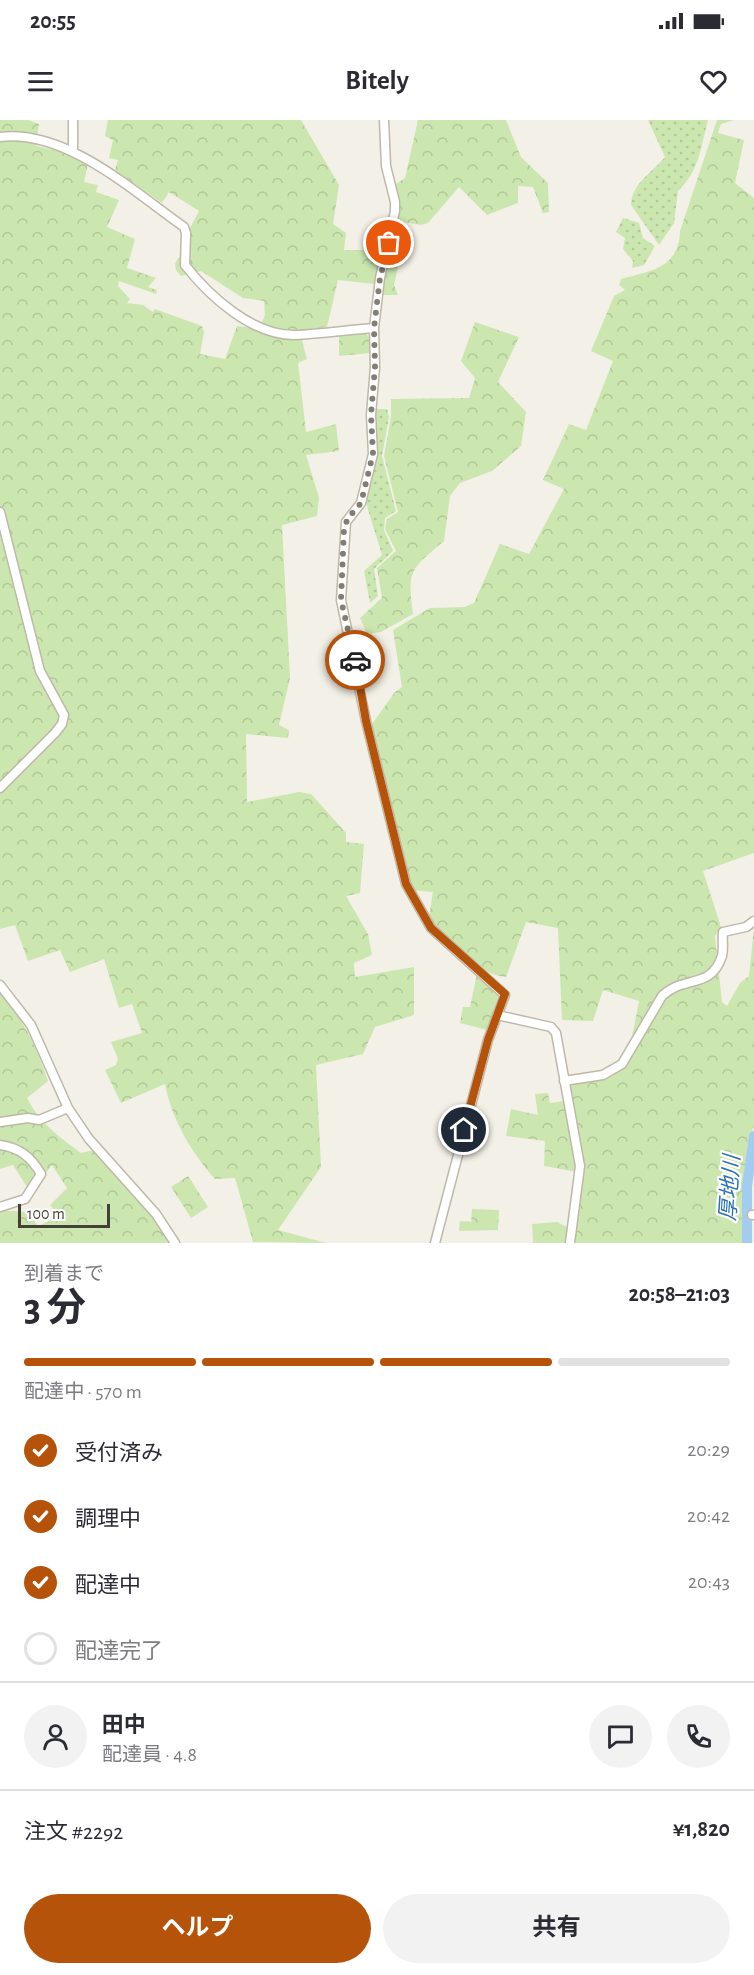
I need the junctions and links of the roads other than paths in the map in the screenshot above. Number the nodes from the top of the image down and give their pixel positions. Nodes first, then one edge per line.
1 (73, 120) edge
2 (384, 120) edge
3 (0, 137) edge
4 (72, 150) junction
5 (374, 328) junction
6 (0, 512) edge
7 (0, 788) edge
8 (754, 921) edge
9 (0, 985) edge
10 (497, 1015) junction
11 (564, 1081) junction
12 (68, 1108) junction
13 (0, 1122) edge
14 (0, 1145) edge
15 (0, 1207) edge
16 (175, 1243) edge
17 (435, 1243) edge
18 (570, 1243) edge

1 - 4 street
2 - 5 street
3 - 4 street
4 - 5 street
5 - 10 street
6 - 7 street
8 - 11 street
9 - 12 street
10 - 11 street
10 - 17 street
11 - 18 street
12 - 13 street
12 - 16 street
14 - 15 street

